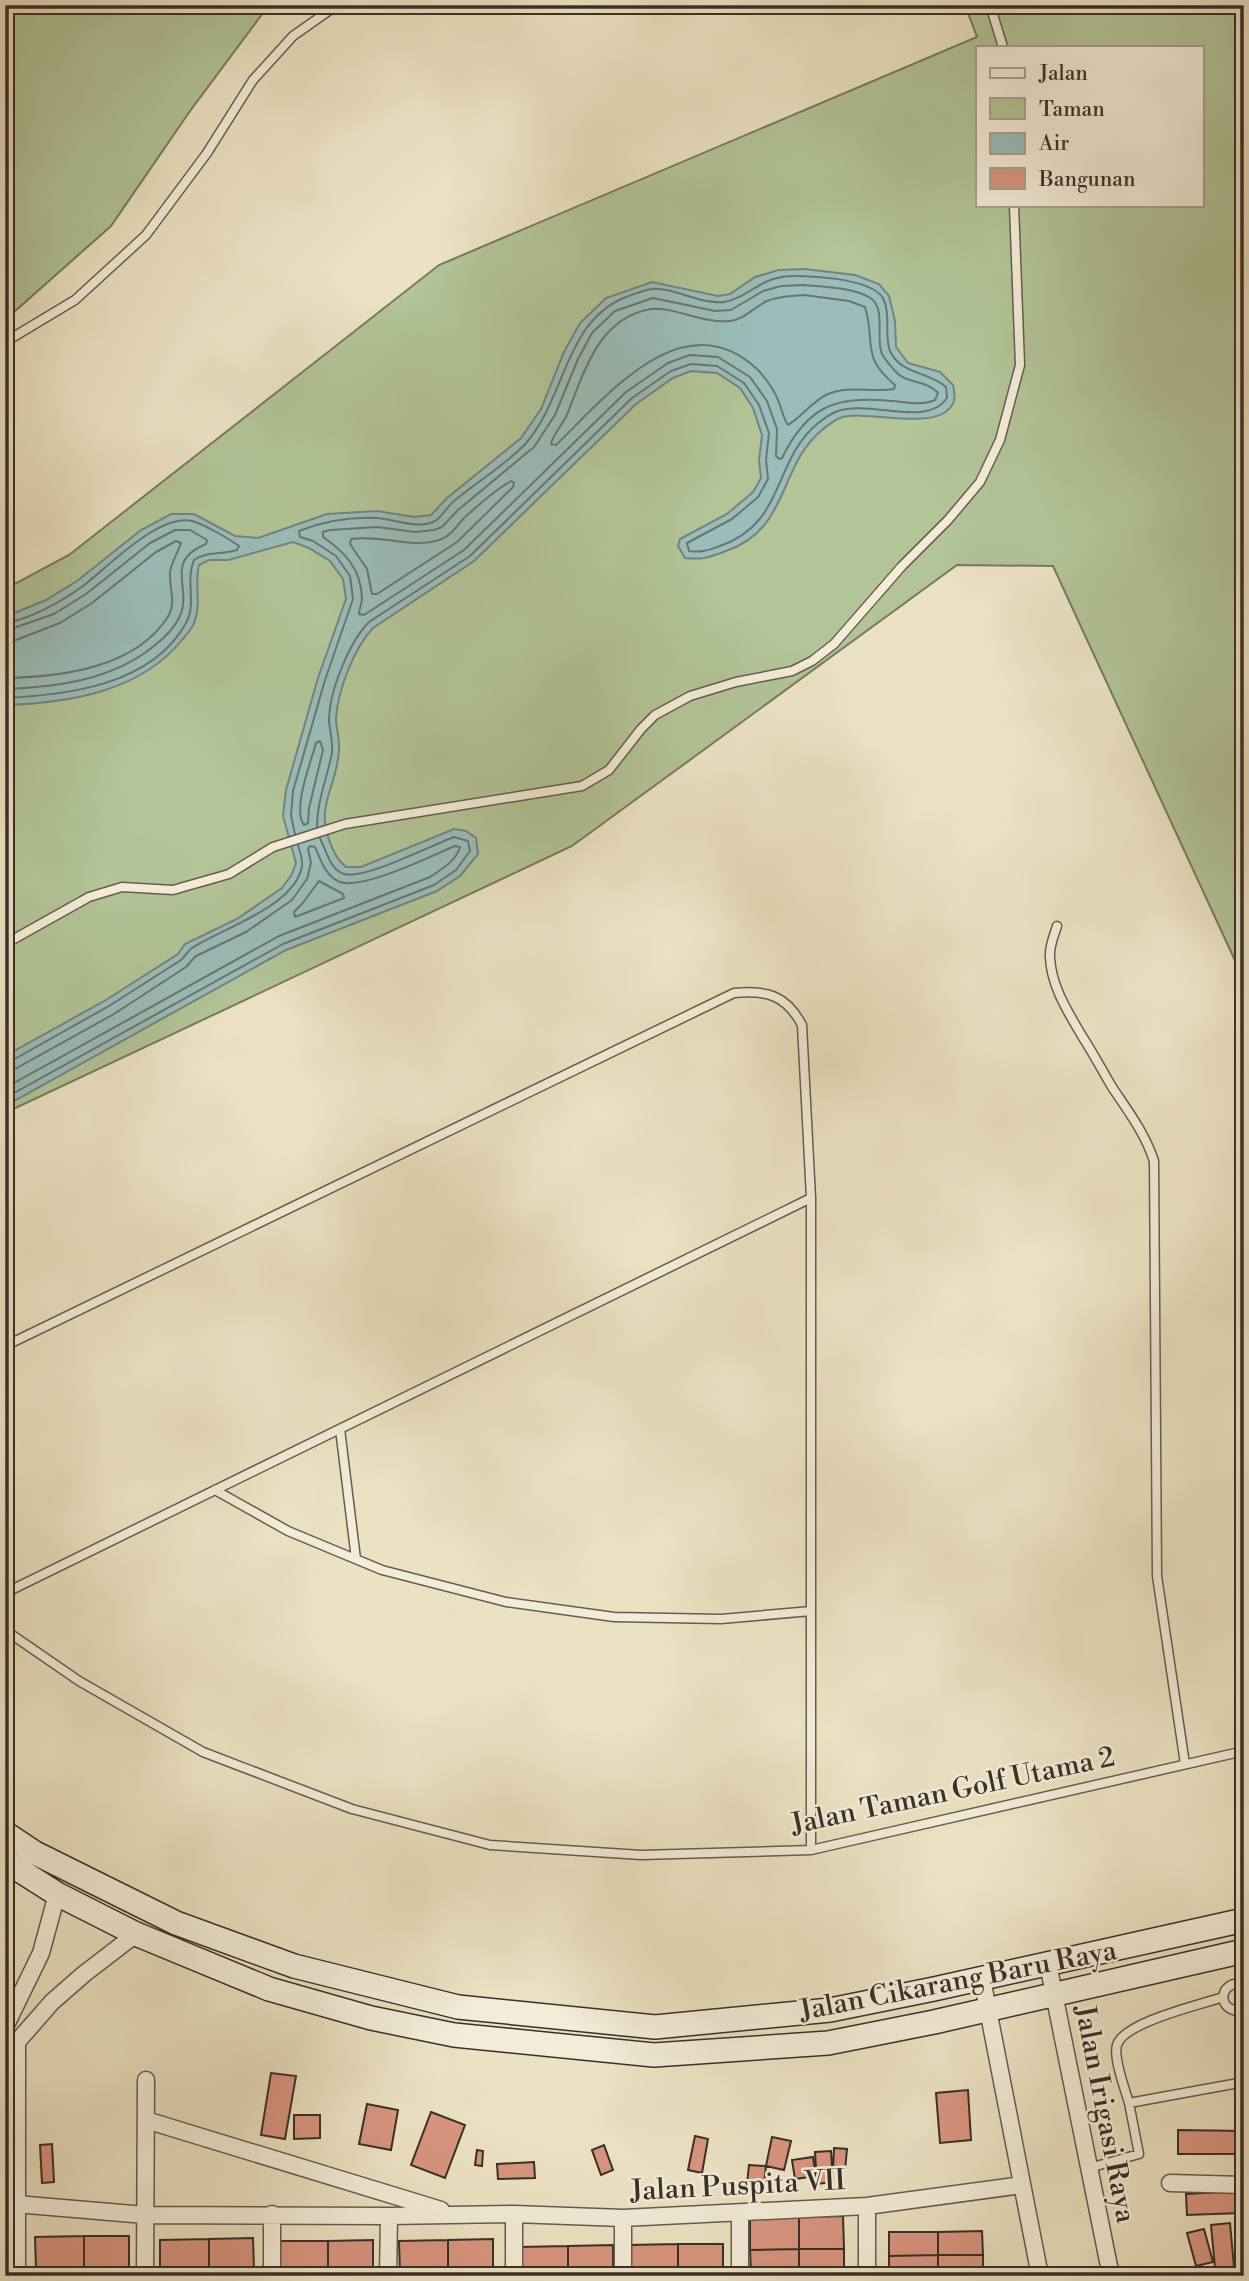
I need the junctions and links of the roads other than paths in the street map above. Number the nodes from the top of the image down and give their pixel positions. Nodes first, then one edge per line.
1 (337, 5) edge
2 (990, 5) edge
3 (1003, 46) edge
4 (1014, 206) edge
5 (5, 342) edge
6 (1057, 926) dead end
7 (5, 944) edge
8 (811, 1198) junction
9 (5, 1346) edge
10 (340, 1429) junction
11 (215, 1490) junction
12 (356, 1559) junction
13 (5, 1593) edge
14 (811, 1611) junction
15 (5, 1630) edge
16 (1244, 1751) edge
17 (1185, 1764) junction
18 (5, 1833) edge
19 (811, 1850) junction
20 (5, 1861) edge
21 (57, 1894) junction
22 (1244, 1920) edge
23 (136, 1934) junction
24 (1244, 1951) edge
25 (1048, 1964) junction
26 (982, 1979) junction
27 (1244, 1984) edge
28 (934, 1989) junction
29 (1054, 1994) junction
30 (1223, 1997) junction
31 (988, 2009) junction
32 (1244, 2010) edge
33 (934, 2022) junction
34 (5, 2026) edge
35 (11, 2039) edge
36 (146, 2080) dead end
37 (1244, 2082) edge
38 (1129, 2103) junction
39 (146, 2120) junction
40 (1089, 2168) junction
41 (1170, 2183) dead end
42 (1023, 2185) junction
43 (1244, 2185) edge
44 (16, 2204) junction
45 (867, 2206) junction
46 (740, 2213) junction
47 (272, 2214) junction
48 (455, 2214) junction
49 (514, 2214) junction
50 (145, 2215) junction
51 (389, 2216) junction
52 (623, 2218) junction
53 (17, 2276) edge
54 (145, 2276) edge
55 (272, 2276) edge
56 (388, 2276) edge
57 (514, 2276) edge
58 (623, 2276) edge
59 (740, 2276) edge
60 (867, 2276) edge
61 (1040, 2276) edge
62 (1111, 2276) edge

1 - 5 lane
2 - 3 lane
4 - 7 lane
6 - 17 lane
8 - 9 lane
8 - 10 lane
8 - 14 lane
10 - 11 lane
10 - 12 lane
11 - 12 lane
11 - 13 lane
12 - 14 lane
14 - 19 lane
15 - 19 lane, Jalan Taman Golf Utama 2
16 - 17 lane, Jalan Taman Golf Utama 2
17 - 19 lane, Jalan Taman Golf Utama 2
18 - 28 main road, Jalan Cikarang Baru Raya
20 - 21 main road, Jalan Cikarang Baru Raya
21 - 23 main road, Jalan Cikarang Baru Raya
21 - 34 street
22 - 25 main road, Jalan Cikarang Baru Raya
23 - 33 main road, Jalan Cikarang Baru Raya
23 - 35 street
24 - 29 main road, Jalan Cikarang Baru Raya
25 - 26 main road, Jalan Cikarang Baru Raya
25 - 29 street, Jalan Irigasi Raya
26 - 28 main road, Jalan Cikarang Baru Raya
26 - 31 street
27 - 30 lane
28 - 33 main road
29 - 31 main road, Jalan Cikarang Baru Raya
29 - 40 street, Jalan Irigasi Raya
30 - 32 lane
30 - 38 lane
31 - 33 main road, Jalan Cikarang Baru Raya
31 - 42 street
35 - 44 street
36 - 39 street
37 - 38 lane
38 - 40 lane
39 - 48 street, Jalan Puspita VII
39 - 50 street
40 - 62 street, Jalan Irigasi Raya
41 - 43 street
42 - 45 street, Jalan Puspita VII
42 - 61 street
44 - 50 street, Jalan Puspita VII
44 - 53 street
45 - 46 street, Jalan Puspita VII
45 - 60 street
46 - 52 street, Jalan Puspita VII
46 - 59 street
47 - 50 street, Jalan Puspita VII
47 - 51 street, Jalan Puspita VII
47 - 55 street
48 - 49 street, Jalan Puspita VII
48 - 51 street, Jalan Puspita VII
49 - 52 street, Jalan Puspita VII
49 - 57 street
50 - 54 street
51 - 56 street
52 - 58 street

